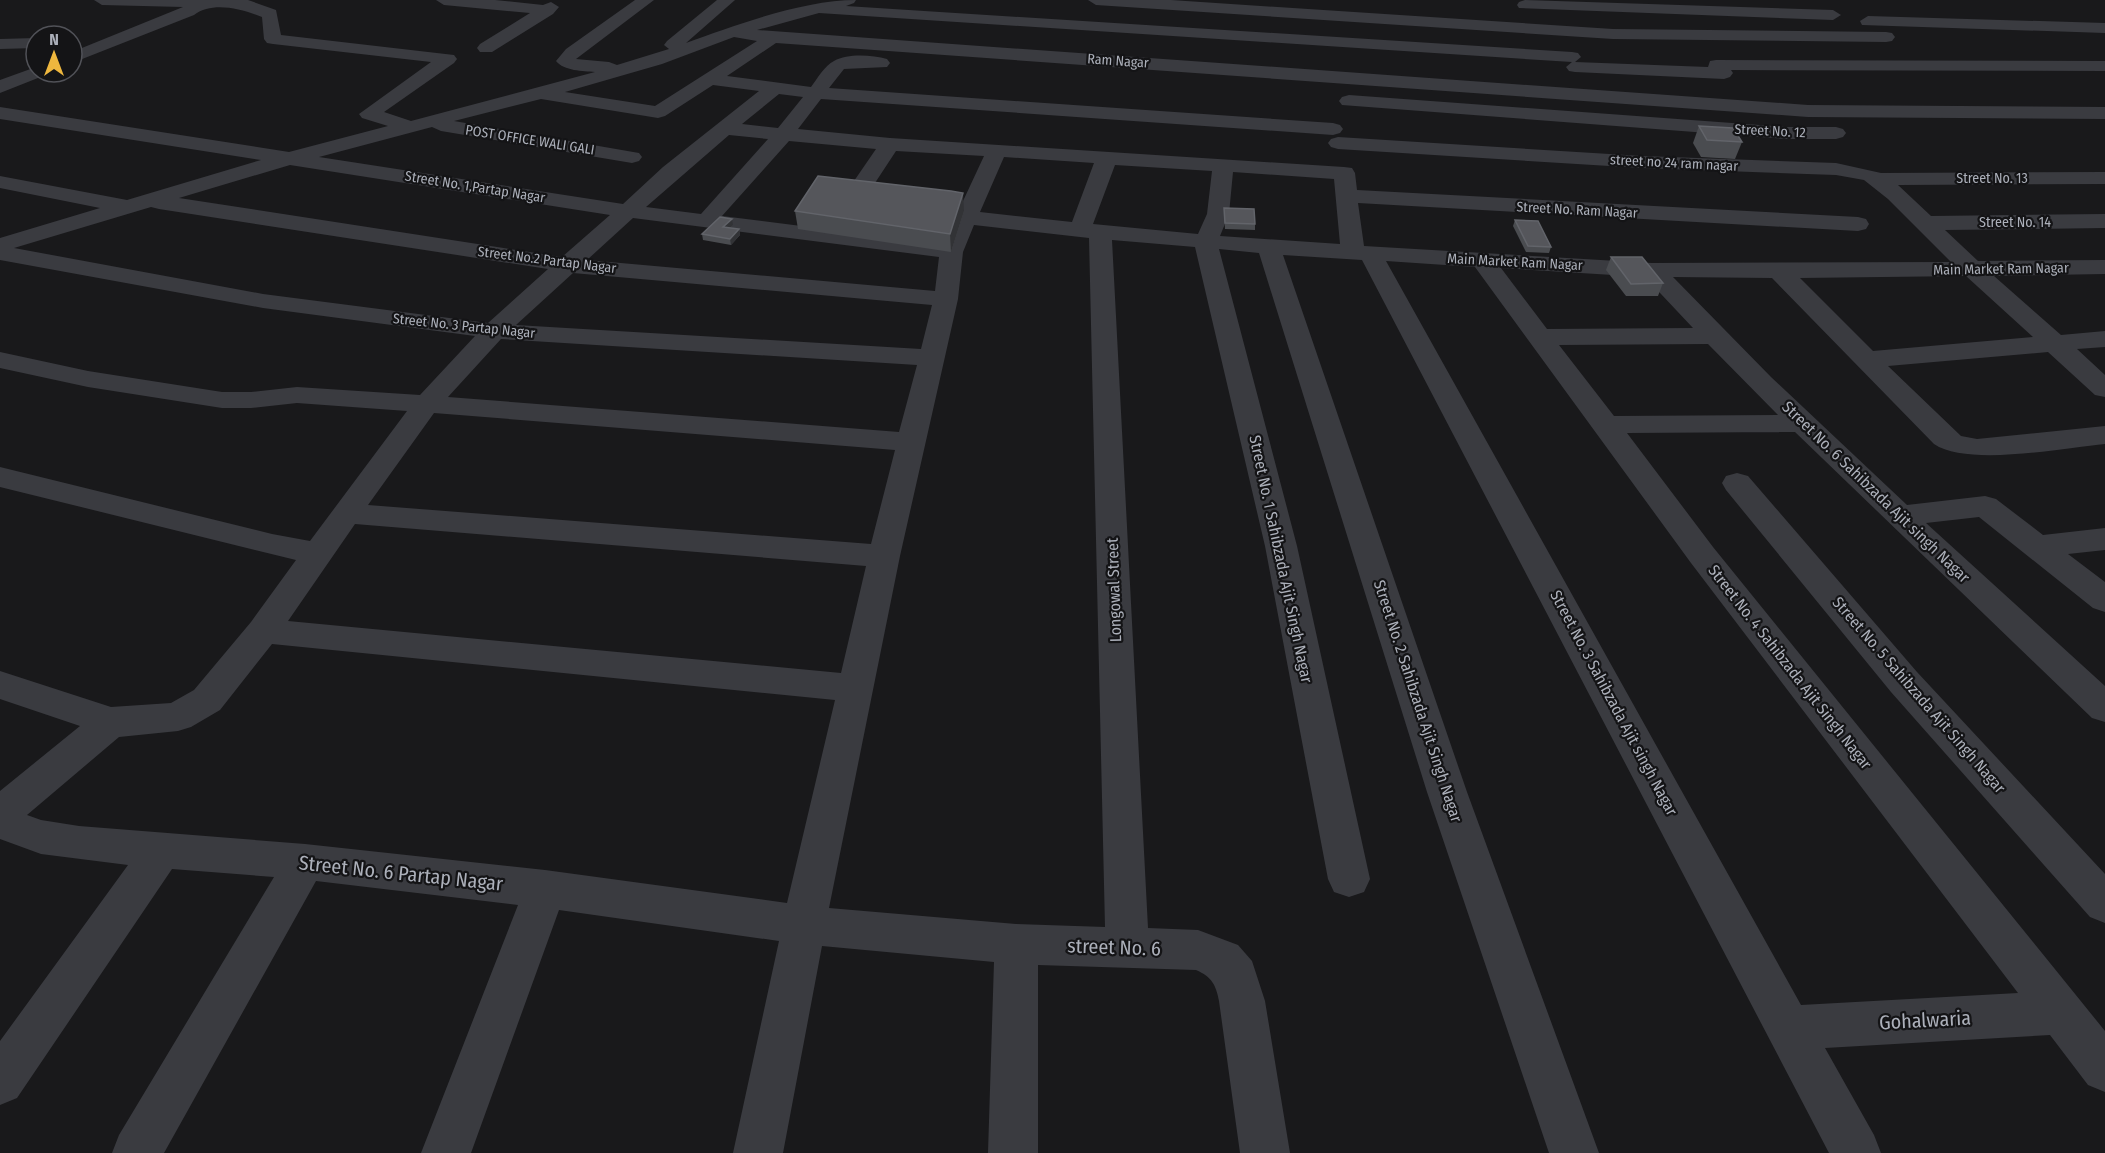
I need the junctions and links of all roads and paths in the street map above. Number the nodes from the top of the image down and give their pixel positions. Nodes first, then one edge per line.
1 (102, 0) edge
2 (455, 0) edge
3 (563, 0) edge
4 (646, 0) edge
5 (727, 0) edge
6 (848, 0) edge
7 (878, 0) edge
8 (1096, 0) edge
9 (197, 3) junction
10 (508, 3) edge
11 (1512, 4) dead end
12 (1556, 4) edge
13 (1252, 5) edge
14 (1334, 8) edge
15 (820, 9) junction
16 (546, 10) junction
17 (863, 12) junction
18 (1861, 15) junction
19 (2105, 28) edge
20 (1563, 30) junction
21 (733, 32) junction
22 (1689, 36) junction
23 (1886, 37) junction
24 (772, 38) junction
25 (24, 43) edge
26 (0, 44) edge
27 (486, 48) dead end
28 (84, 53) edge
29 (656, 60) junction
30 (1574, 62) junction
31 (1920, 66) junction
32 (2105, 66) edge
33 (625, 69) junction
34 (1720, 69) junction
35 (1067, 76) dead end
36 (24, 77) edge
37 (1327, 77) junction
38 (709, 79) junction
39 (0, 87) edge
40 (775, 88) junction
41 (540, 93) junction
42 (816, 93) junction
43 (1586, 94) junction
44 (1329, 100) junction
45 (1760, 108) junction
46 (1034, 110) junction
47 (658, 112) junction
48 (0, 113) edge
49 (2105, 113) edge
50 (638, 125) dead end
51 (420, 126) junction
52 (726, 129) junction
53 (2081, 132) dead end
54 (2105, 132) edge
55 (1786, 133) junction
56 (1857, 133) dead end
57 (782, 136) junction
58 (1336, 136) junction
59 (618, 138) dead end
60 (890, 144) junction
61 (599, 151) junction
62 (1006, 151) junction
63 (632, 157) dead end
64 (1107, 157) junction
65 (290, 158) junction
66 (1223, 164) junction
67 (1821, 168) junction
68 (1344, 173) junction
69 (2105, 178) edge
70 (1878, 179) junction
71 (865, 181) edge
72 (0, 182) edge
73 (1731, 192) junction
74 (1346, 196) junction
75 (141, 204) junction
76 (627, 211) junction
77 (805, 212) edge
78 (966, 217) junction
79 (707, 220) junction
80 (1776, 221) junction
81 (2105, 221) edge
82 (1926, 223) junction
83 (1858, 224) dead end
84 (791, 231) junction
85 (1090, 231) junction
86 (1205, 241) junction
87 (0, 245) edge
88 (1269, 247) junction
89 (951, 252) junction
90 (0, 253) edge
91 (1361, 253) junction
92 (1788, 254) junction
93 (1483, 261) junction
94 (567, 265) junction
95 (2105, 267) edge
96 (1972, 269) junction
97 (1652, 270) junction
98 (946, 299) junction
99 (494, 330) junction
100 (1714, 336) junction
101 (1540, 337) junction
102 (2105, 339) edge
103 (2054, 343) junction
104 (932, 358) junction
105 (0, 360) edge
106 (1866, 360) junction
107 (2105, 389) edge
108 (426, 405) junction
109 (1802, 423) junction
110 (1605, 425) junction
111 (2105, 435) edge
112 (911, 442) junction
113 (0, 477) edge
114 (1737, 483) dead end
115 (345, 513) junction
116 (1899, 516) junction
117 (2105, 539) edge
118 (2039, 546) junction
119 (316, 553) junction
120 (884, 556) junction
121 (2105, 600) edge
122 (263, 631) junction
123 (0, 685) edge
124 (856, 688) junction
125 (2105, 708) edge
126 (111, 722) junction
127 (0, 814) edge
128 (0, 822) edge
129 (162, 850) junction
130 (305, 862) junction
131 (1349, 879) dead end
132 (545, 889) junction
133 (2105, 904) edge
134 (804, 925) junction
135 (1016, 944) junction
136 (1127, 947) junction
137 (2061, 1012) junction
138 (1789, 1028) junction
139 (2105, 1068) edge
140 (0, 1081) edge
141 (137, 1153) edge
142 (446, 1153) edge
143 (758, 1153) edge
144 (1013, 1153) edge
145 (1265, 1153) edge
146 (1574, 1153) edge
147 (1857, 1153) edge

1 - 9 street
2 - 10 street
3 - 16 street
4 - 33 street
5 - 29 street
6 - 15 street
7 - 17 street
8 - 13 street
9 - 28 street
9 - 51 street
10 - 16 street
11 - 12 street
12 - 18 street
12 - 20 street
13 - 14 street
14 - 20 street
15 - 17 street
15 - 21 street
16 - 27 street
17 - 30 street
18 - 19 street
18 - 23 street
20 - 22 street
20 - 30 street
21 - 24 street, Ram Nagar
21 - 29 street
22 - 23 street
22 - 34 street
23 - 31 street
24 - 37 street, Ram Nagar
24 - 38 street
25 - 26 street
29 - 33 street
30 - 34 street
30 - 43 street
31 - 32 street
31 - 34 street
33 - 41 street
34 - 45 street
35 - 42 street
36 - 39 street
37 - 43 street, Ram Nagar
37 - 44 street
38 - 40 street, street no 24 ram nagar
38 - 47 street
40 - 42 street, street no 24 ram nagar
40 - 52 street
41 - 47 street
41 - 51 street
42 - 46 street, street no 24 ram nagar
42 - 57 street
43 - 45 street, Ram Nagar
44 - 55 street, Street No. 12
44 - 58 street
45 - 49 street, Ram Nagar
45 - 55 street
46 - 58 street, street no 24 ram nagar
46 - 62 street
47 - 50 street
48 - 65 street, Street No. 1,Partap Nagar
51 - 61 street, POST OFFICE WALI GALI
51 - 65 street
52 - 57 street
52 - 76 street
53 - 54 street
55 - 56 street, Street No. 12
55 - 67 street
57 - 60 street
57 - 79 street
58 - 68 street
58 - 73 street, street no 24 ram nagar
59 - 61 street
60 - 62 street
60 - 71 street
61 - 63 street, POST OFFICE WALI GALI
62 - 64 street
62 - 78 street
64 - 66 street
64 - 85 street
65 - 75 street
65 - 76 street, Street No. 1,Partap Nagar
66 - 68 street
66 - 86 street
67 - 70 street, street no 24 ram nagar
67 - 73 street, street no 24 ram nagar
68 - 74 street
69 - 70 street, Street No. 13
70 - 82 street, street no 24 ram nagar
72 - 75 street, Street No.2 Partap Nagar
73 - 74 street, Street No. Ram Nagar
73 - 80 street, Street No. Ram Nagar
74 - 91 street
75 - 87 street
75 - 94 street, Street No.2 Partap Nagar
76 - 79 street, Street No. 1,Partap Nagar
76 - 94 street
77 - 84 street
78 - 85 street, Main Market Ram Nagar
78 - 89 street
79 - 84 street, Street No. 1,Partap Nagar
80 - 83 street, Street No. Ram Nagar
80 - 92 street
81 - 82 street, Street No. 14
82 - 96 street, street no 24 ram nagar
84 - 89 street, Street No. 1,Partap Nagar
85 - 86 street, Main Market Ram Nagar
85 - 136 street, Longowal Street
86 - 88 street, Main Market Ram Nagar
86 - 131 street, Street No. 1 Sahibzada Ajit Singh Nagar
88 - 91 street, Main Market Ram Nagar
88 - 146 street, Street No. 2 Sahibzada Ajit Singh Nagar
89 - 98 street
90 - 99 street, Street No. 3 Partap Nagar
91 - 93 street, Main Market Ram Nagar
91 - 138 street, Street No. 3 Sahibzada Ajit singh Nagar
92 - 96 street, Main Market Ram Nagar
92 - 97 street, Main Market Ram Nagar
92 - 106 street
93 - 97 street, Main Market Ram Nagar
93 - 101 street, Street No. 4 Sahibzada Ajit Singh Nagar
94 - 98 street, Street No.2 Partap Nagar
94 - 99 street
95 - 96 street, Main Market Ram Nagar
96 - 103 street, street no 24 ram nagar
97 - 100 street, Street No. 6 Sahibzada Ajit singh Nagar
98 - 104 street
99 - 104 street, Street No. 3 Partap Nagar
99 - 108 street
100 - 101 street
100 - 109 street, Street No. 6 Sahibzada Ajit singh Nagar
101 - 110 street, Street No. 4 Sahibzada Ajit Singh Nagar
102 - 103 street
103 - 106 street
103 - 107 street, street no 24 ram nagar
104 - 112 street
105 - 108 street
106 - 111 street
108 - 112 street
108 - 115 street
109 - 110 street
109 - 116 street, Street No. 6 Sahibzada Ajit singh Nagar
110 - 137 street, Street No. 4 Sahibzada Ajit Singh Nagar
112 - 120 street
113 - 119 street
114 - 133 street, Street No. 5 Sahibzada Ajit Singh Nagar
115 - 119 street
115 - 120 street
116 - 118 street
116 - 125 street, Street No. 6 Sahibzada Ajit singh Nagar
117 - 118 street
118 - 121 street
119 - 122 street
120 - 124 street
122 - 124 street
122 - 126 street
123 - 126 street
124 - 134 street
126 - 127 street
128 - 129 street, Street No. 6 Partap Nagar
129 - 130 street, Street No. 6 Partap Nagar
129 - 140 street
130 - 132 street, Street No. 6 Partap Nagar
130 - 141 street
132 - 134 street, Street No. 6 Partap Nagar
132 - 142 street
134 - 135 street, street No. 6
134 - 143 street
135 - 136 street, street No. 6
135 - 144 street
136 - 145 street, street No. 6
137 - 138 street, Gohalwaria
137 - 139 street, Street No. 4 Sahibzada Ajit Singh Nagar
138 - 147 street, Street No. 3 Sahibzada Ajit singh Nagar

